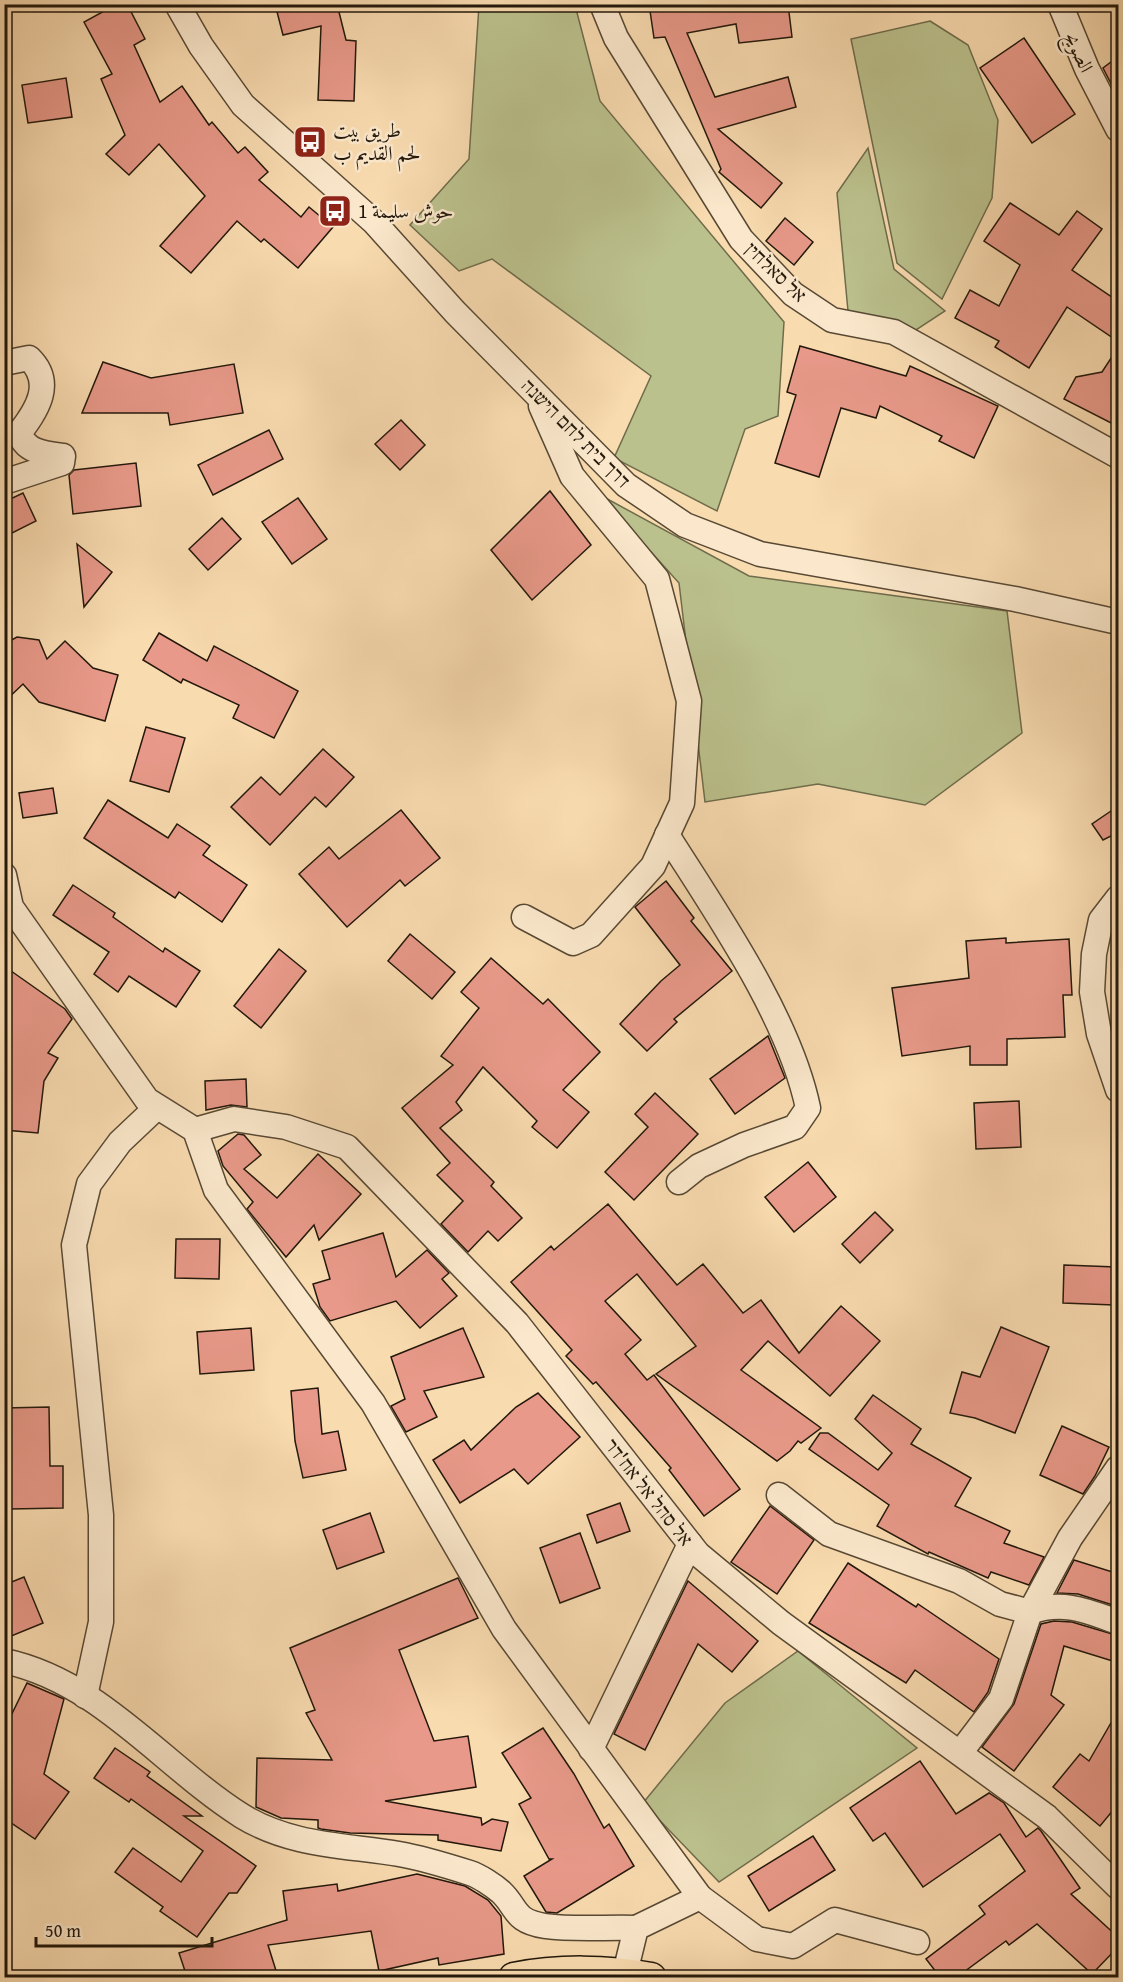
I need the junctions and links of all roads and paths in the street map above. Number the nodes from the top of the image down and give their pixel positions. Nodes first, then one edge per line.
1 (177, 4) edge
2 (602, 4) edge
3 (1060, 4) edge
4 (1119, 129) edge
5 (4, 363) edge
6 (534, 392) junction
7 (1119, 456) edge
8 (4, 482) edge
9 (1119, 622) edge
10 (667, 835) junction
11 (4, 875) edge
12 (1119, 898) edge
13 (524, 917) dead end
14 (1119, 1090) edge
15 (157, 1107) junction
16 (195, 1130) junction
17 (679, 1182) dead end
18 (1119, 1468) edge
19 (779, 1495) dead end
20 (690, 1544) junction
21 (1030, 1612) junction
22 (1119, 1622) edge
23 (4, 1661) edge
24 (85, 1696) junction
25 (591, 1749) junction
26 (960, 1754) junction
27 (1119, 1887) edge
28 (700, 1897) junction
29 (636, 1928) junction
30 (917, 1942) dead end
31 (555, 1975) edge
32 (638, 1975) edge
33 (514, 1977) edge

1 - 6 street, דרך בית לחם הישנה
2 - 7 street, אל סאלחין
3 - 4 street, الصويح
5 - 8 street
6 - 9 street, דרך בית לחם הישנה
6 - 10 street
10 - 13 street
10 - 17 street
11 - 15 street
12 - 14 street
15 - 16 street
15 - 24 street
16 - 20 street, אל סהל אל אח'דר
16 - 25 street
18 - 21 street
19 - 21 street
20 - 25 street
20 - 26 street, אל סהל אל אח'דר
21 - 22 street
21 - 26 street
23 - 24 street
24 - 29 street
25 - 28 street
26 - 27 street, אל סהל אל אח'דר
28 - 29 street
28 - 30 street
29 - 32 street
31 - 32 main road
31 - 33 main road

